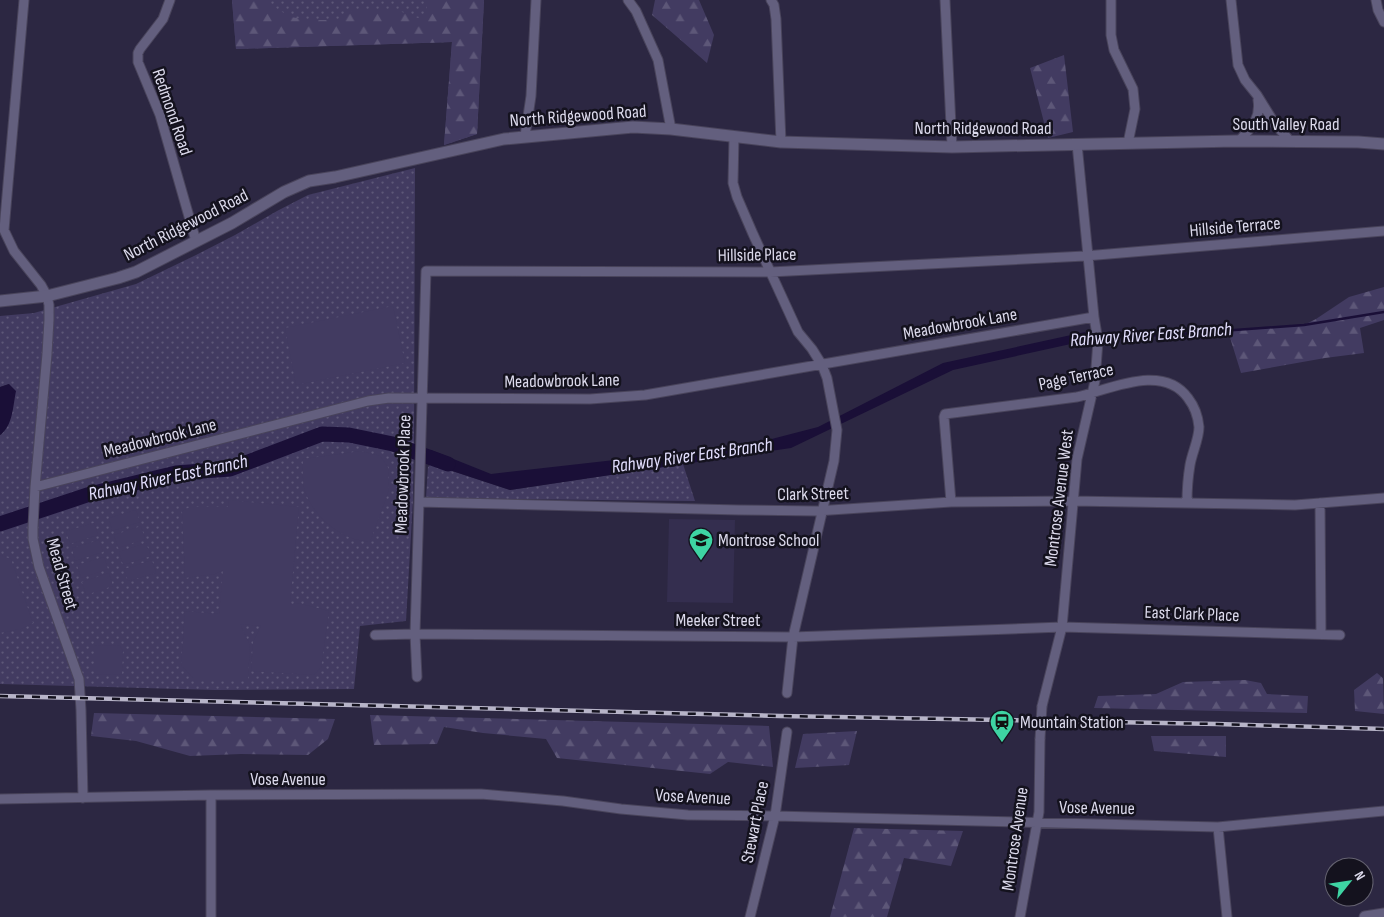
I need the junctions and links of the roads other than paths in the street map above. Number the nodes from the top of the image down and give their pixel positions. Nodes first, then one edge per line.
1 (24, 0) edge
2 (170, 0) edge
3 (536, 0) edge
4 (628, 0) edge
5 (771, 0) edge
6 (945, 0) edge
7 (1111, 0) edge
8 (1231, 0) edge
9 (1376, 0) edge
10 (1384, 22) edge
11 (1257, 95) junction
12 (671, 129) junction
13 (525, 136) junction
14 (734, 137) junction
15 (1239, 141) junction
16 (1290, 141) junction
17 (782, 142) junction
18 (1128, 142) junction
19 (1188, 142) joint
20 (1077, 144) junction
21 (1384, 144) edge
22 (952, 147) junction
23 (1384, 231) edge
24 (196, 241) junction
25 (1089, 256) junction
26 (426, 271) joint
27 (770, 272) junction
28 (47, 296) junction
29 (0, 302) edge
30 (1094, 317) junction
31 (822, 364) junction
32 (1092, 394) junction
33 (422, 399) junction
34 (35, 487) junction
35 (1384, 498) edge
36 (1073, 501) junction
37 (419, 502) junction
38 (951, 502) junction
39 (1187, 503) junction
40 (1320, 503) junction
41 (822, 511) junction
42 (1062, 627) junction
43 (414, 634) junction
44 (1321, 634) junction
45 (374, 635) dead end
46 (1340, 635) dead end
47 (794, 637) junction
48 (417, 677) dead end
49 (787, 694) dead end
50 (1042, 706) joint
51 (787, 732) dead end
52 (210, 796) junction
53 (83, 798) junction
54 (0, 799) edge
55 (1384, 811) edge
56 (776, 816) junction
57 (1038, 823) junction
58 (1218, 827) junction
59 (1384, 914) edge
60 (212, 917) edge
61 (750, 917) edge
62 (1020, 917) edge
63 (1227, 917) edge
64 (1365, 917) edge

1 - 28 street
2 - 24 street, Redmond Road
3 - 13 street
4 - 12 street
5 - 17 street
6 - 22 street
7 - 18 street
8 - 11 street
9 - 10 street
11 - 15 street
11 - 16 street
12 - 13 street, North Ridgewood Road
12 - 14 street, North Ridgewood Road
13 - 24 street, North Ridgewood Road
14 - 17 street, North Ridgewood Road
14 - 27 street
15 - 16 street, South Valley Road
15 - 19 street, South Valley Road
16 - 21 street, South Valley Road
17 - 22 street, North Ridgewood Road
18 - 19 street, North Ridgewood Road
18 - 20 street, North Ridgewood Road
20 - 22 street, North Ridgewood Road
20 - 25 street, Montrose Avenue West
23 - 25 street, Hillside Terrace
24 - 28 street, North Ridgewood Road
25 - 27 street, Hillside Place
25 - 30 street, Montrose Avenue West
26 - 27 street, Hillside Place
26 - 33 street, Meadowbrook Place
27 - 31 street
28 - 29 street, North Ridgewood Road
28 - 34 street, Mead Street
30 - 31 street, Meadowbrook Lane
30 - 32 street, Montrose Avenue West
31 - 33 street, Meadowbrook Lane
31 - 41 street
32 - 36 street, Montrose Avenue West
32 - 38 street, Page Terrace
32 - 39 street, Page Terrace
33 - 34 street, Meadowbrook Lane
33 - 37 street, Meadowbrook Place
34 - 53 street, Mead Street
35 - 40 street, Clark Street
36 - 38 street, Clark Street
36 - 39 street, Clark Street
36 - 42 street, Montrose Avenue West
37 - 41 street, Clark Street
37 - 43 street, Meadowbrook Place
38 - 41 street, Clark Street
39 - 40 street, Clark Street
40 - 44 street
41 - 47 street
42 - 44 street, East Clark Place
42 - 47 street, Meeker Street
42 - 50 street, Montrose Avenue West
43 - 45 street, Meeker Street
43 - 47 street, Meeker Street
43 - 48 street, Meadowbrook Place
44 - 46 street, East Clark Place
47 - 49 street
50 - 57 street, Montrose Avenue, bridge
51 - 56 street, Stewart Place
52 - 53 street, Vose Avenue
52 - 56 street, Vose Avenue
52 - 60 street
53 - 54 street, Vose Avenue
55 - 58 street, Vose Avenue
56 - 57 street, Vose Avenue
56 - 61 street, Stewart Place
57 - 58 street, Vose Avenue
57 - 62 street, Montrose Avenue
58 - 63 street
59 - 64 street

